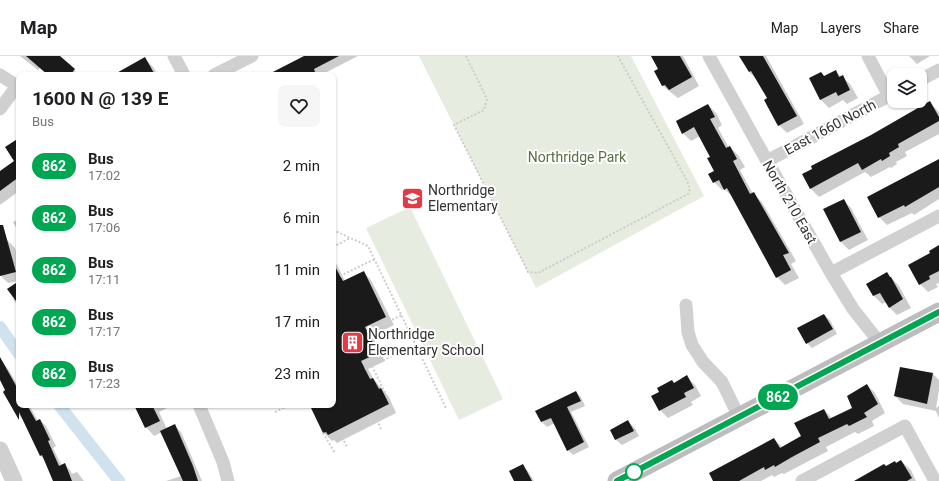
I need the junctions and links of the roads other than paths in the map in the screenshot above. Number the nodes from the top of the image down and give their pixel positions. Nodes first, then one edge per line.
1 (174, 56) edge
2 (252, 56) edge
3 (709, 56) edge
4 (868, 56) edge
5 (939, 70) edge
6 (182, 72) edge
7 (220, 72) edge
8 (0, 75) edge
9 (927, 76) edge
10 (16, 86) edge
11 (887, 87) edge
12 (16, 89) edge
13 (887, 98) edge
14 (0, 109) edge
15 (767, 161) junction
16 (939, 216) edge
17 (831, 273) junction
18 (686, 305) dead end
19 (939, 312) edge
20 (880, 343) junction
21 (200, 408) edge
22 (739, 417) junction
23 (0, 450) edge
24 (626, 479) edge
25 (14, 481) edge
26 (228, 481) edge
27 (802, 481) edge
28 (935, 481) edge

1 - 6 street
2 - 7 street
3 - 15 street, North 210 East
4 - 11 street
5 - 9 street
8 - 10 street
12 - 14 street
13 - 15 street, East 1660 North
15 - 17 street, North 210 East
16 - 17 street
17 - 20 street, North 210 East
18 - 22 street
19 - 20 main road
20 - 22 main road
21 - 26 street
22 - 24 main road
23 - 25 street
27 - 28 street

